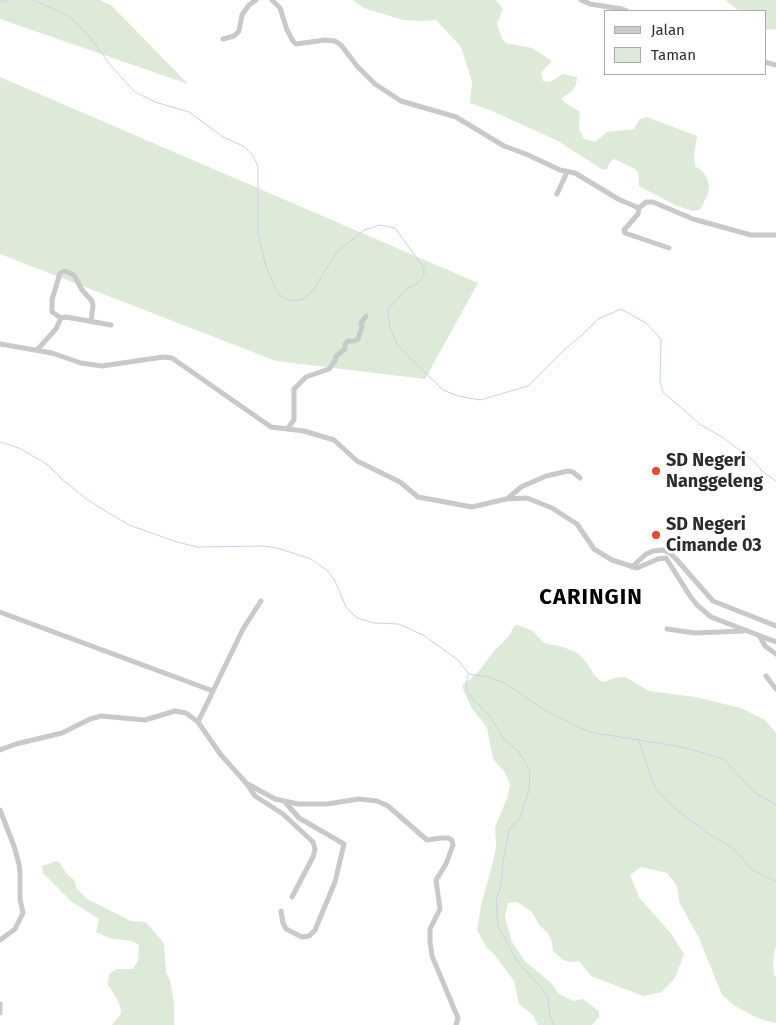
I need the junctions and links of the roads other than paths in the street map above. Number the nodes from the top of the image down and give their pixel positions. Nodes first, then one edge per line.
1 (256, 0) edge
2 (272, 0) edge
3 (581, 0) edge
4 (625, 10) edge
5 (223, 38) dead end
6 (567, 172) junction
7 (557, 194) dead end
8 (640, 208) junction
9 (776, 235) edge
10 (669, 248) dead end
11 (366, 316) dead end
12 (61, 318) junction
13 (91, 320) junction
14 (111, 325) dead end
15 (0, 344) edge
16 (37, 350) junction
17 (287, 430) junction
18 (580, 478) dead end
19 (506, 499) junction
20 (632, 567) junction
21 (261, 601) dead end
22 (0, 612) edge
23 (776, 626) edge
24 (667, 629) dead end
25 (744, 630) junction
26 (760, 636) junction
27 (776, 642) edge
28 (776, 654) edge
29 (766, 676) dead end
30 (776, 689) edge
31 (213, 691) junction
32 (198, 722) junction
33 (0, 750) edge
34 (247, 784) junction
35 (286, 802) junction
36 (0, 810) edge
37 (292, 897) dead end
38 (281, 911) dead end
39 (0, 940) edge
40 (0, 1004) edge
41 (0, 1013) edge
42 (458, 1018) junction
43 (456, 1025) edge
44 (462, 1025) edge

1 - 5 street
2 - 6 street
3 - 4 street
6 - 7 street
6 - 8 street
8 - 9 street
8 - 10 street
11 - 17 street
12 - 13 street
12 - 13 street
12 - 16 street
13 - 14 street
15 - 16 street
16 - 17 street
17 - 19 street
18 - 19 street
19 - 20 street
20 - 23 street
20 - 25 street
21 - 31 street
22 - 31 street
24 - 25 street
25 - 26 street
26 - 27 street
26 - 28 street
29 - 30 street
31 - 32 street
32 - 33 street
32 - 34 street
34 - 35 street
34 - 37 street
35 - 38 street
35 - 42 street
36 - 39 street
40 - 41 street
42 - 43 street
42 - 44 street

